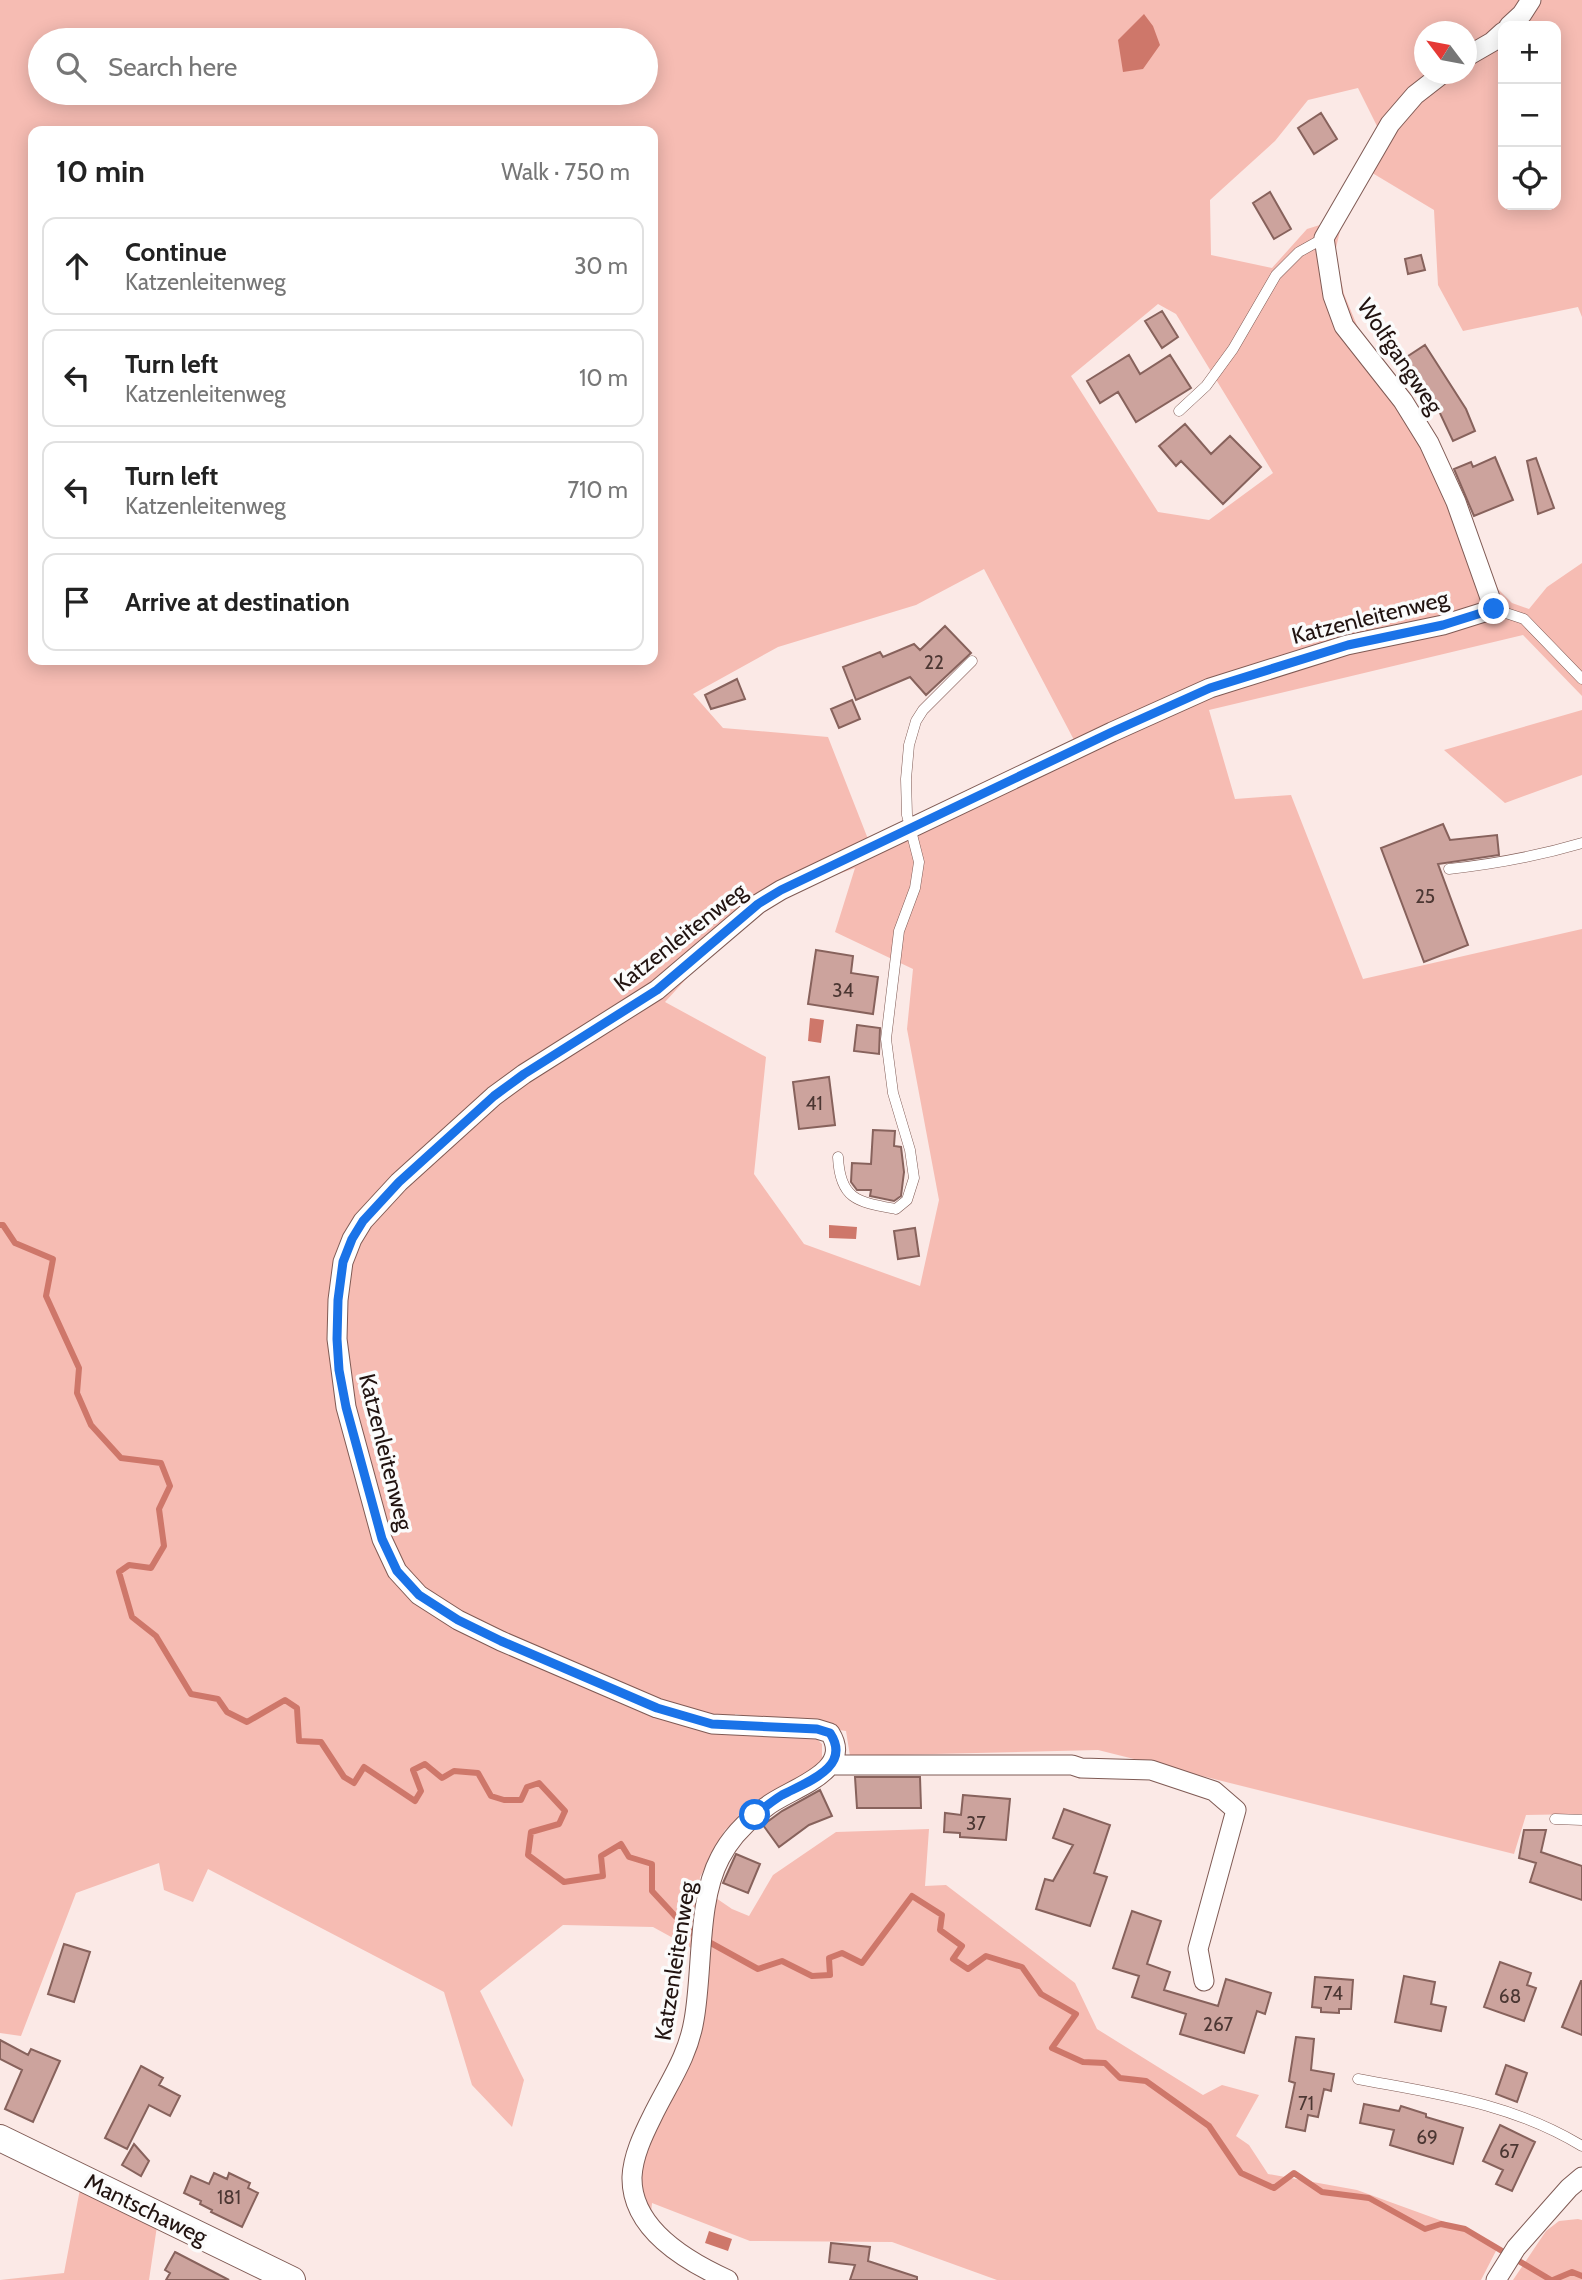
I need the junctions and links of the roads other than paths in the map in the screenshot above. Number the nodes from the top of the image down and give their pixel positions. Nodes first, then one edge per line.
1 (1531, 0) edge
2 (1515, 21) edge
3 (1498, 37) edge
4 (1477, 51) edge
5 (1429, 84) edge
6 (1324, 238) junction
7 (1179, 411) dead end
8 (1494, 609) junction
9 (972, 661) dead end
10 (1582, 678) edge
11 (909, 828) junction
12 (1582, 843) edge
13 (1449, 869) dead end
14 (838, 1157) dead end
15 (830, 1765) junction
16 (1555, 1819) dead end
17 (1582, 1820) edge
18 (1204, 1981) dead end
19 (1358, 2079) dead end
20 (0, 2138) edge
21 (1582, 2146) edge
22 (1582, 2177) edge
23 (1498, 2278) edge
24 (292, 2280) edge
25 (728, 2280) edge

1 - 2 street
3 - 4 street
5 - 6 street
6 - 7 lane
6 - 8 street, Wolfgangweg
8 - 10 lane
8 - 11 street, Katzenleitenweg
9 - 11 lane
11 - 14 lane
11 - 15 street, Katzenleitenweg
12 - 13 lane
15 - 18 street
15 - 25 street, Katzenleitenweg
16 - 17 lane
19 - 21 lane
20 - 24 street, Mantschaweg
22 - 23 street

